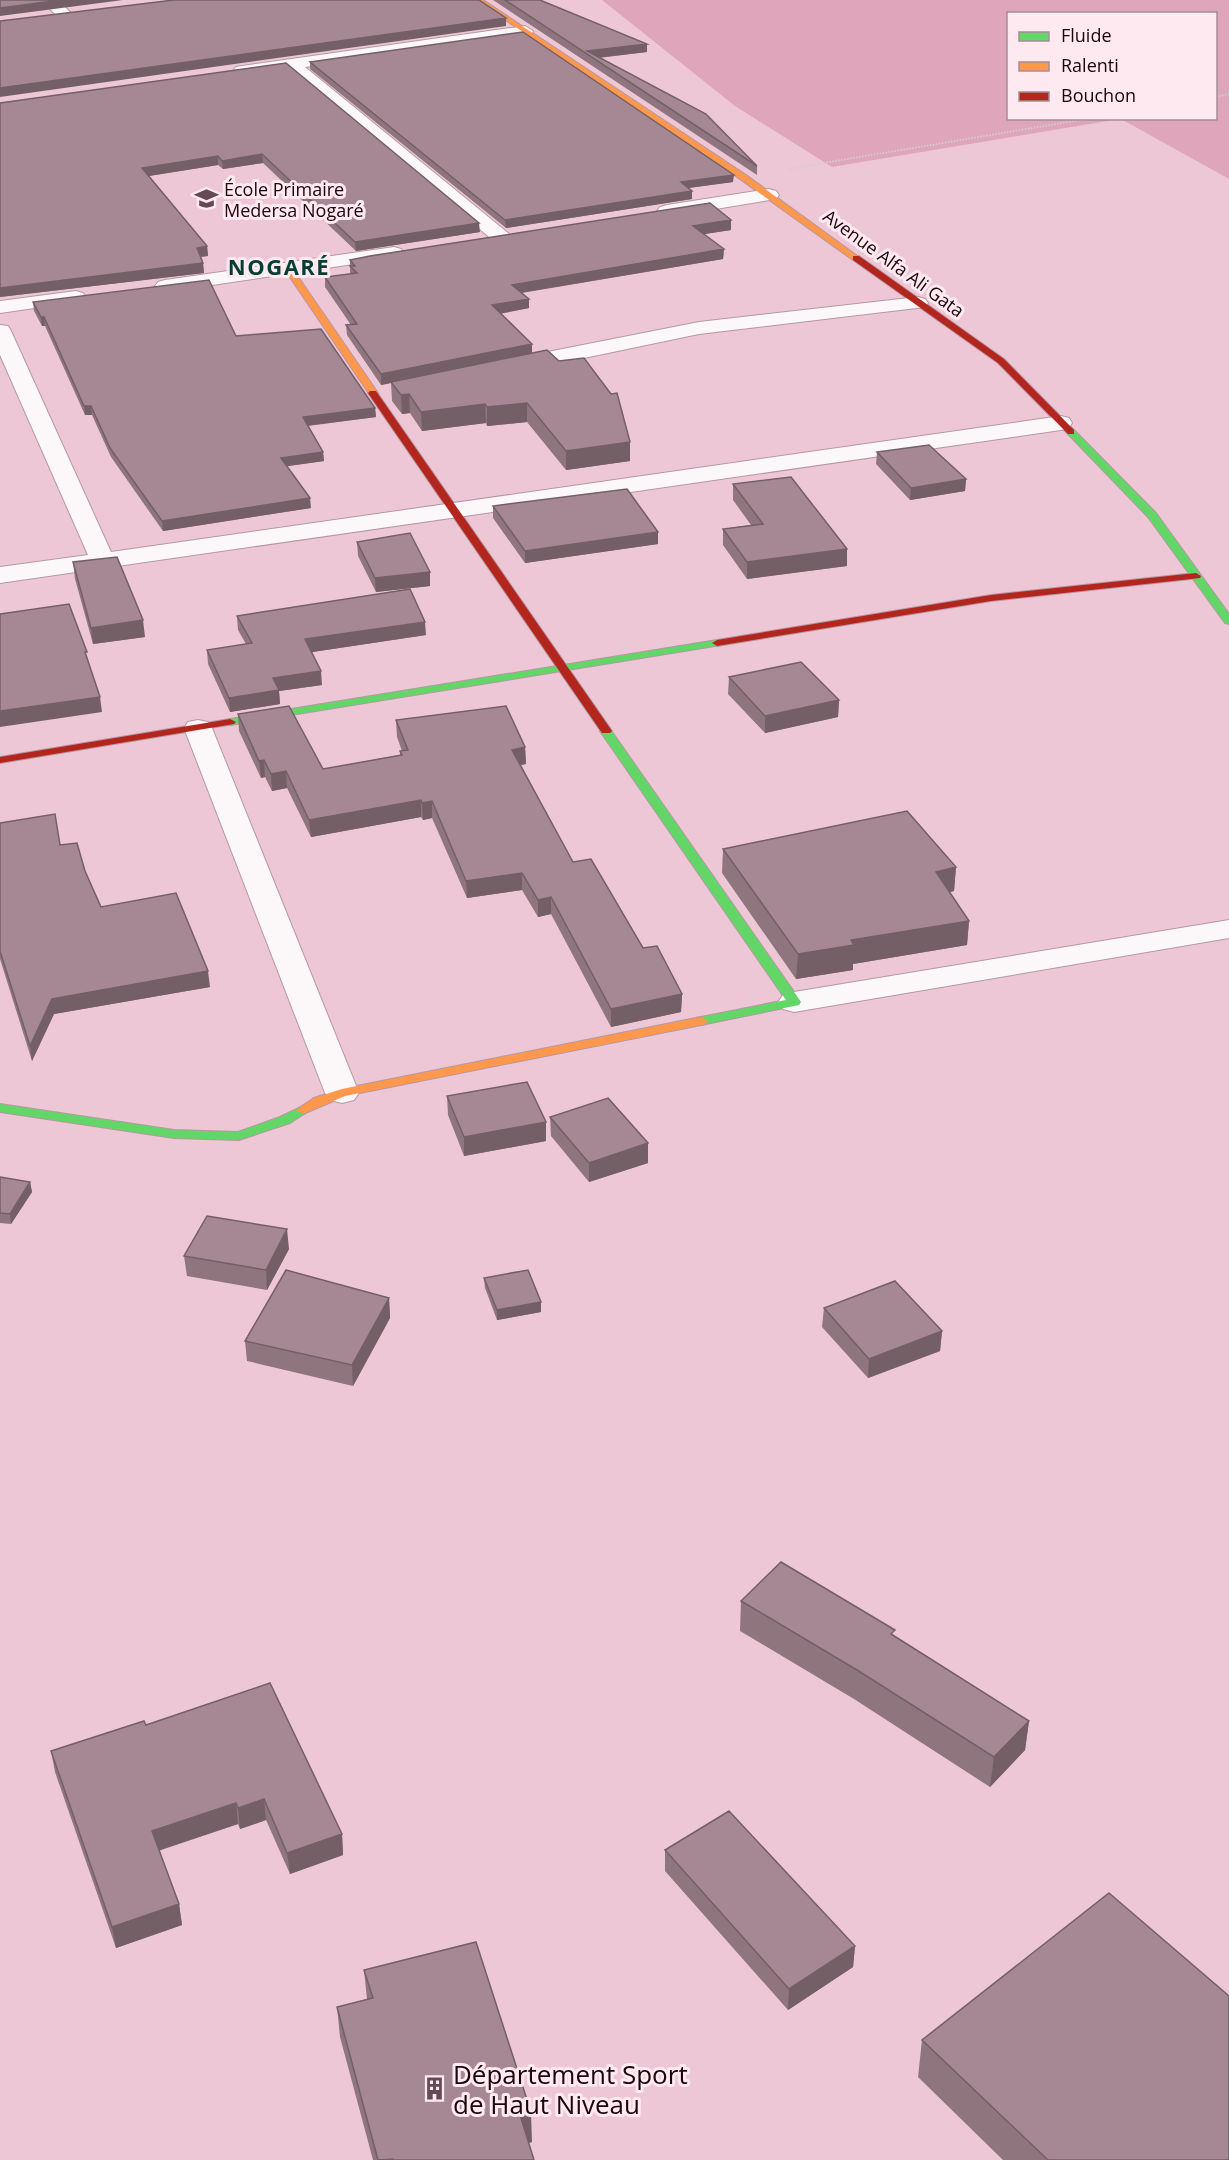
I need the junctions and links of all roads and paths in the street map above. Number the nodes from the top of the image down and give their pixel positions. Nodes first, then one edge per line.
1 (49, 0) edge
2 (479, 0) edge
3 (43, 18) edge
4 (525, 31) junction
5 (291, 64) junction
6 (222, 74) edge
7 (1080, 120) edge
8 (743, 177) junction
9 (769, 195) junction
10 (652, 213) edge
11 (524, 233) edge
12 (501, 237) junction
13 (477, 240) edge
14 (419, 249) edge
15 (290, 270) junction
16 (150, 288) edge
17 (93, 295) edge
18 (918, 303) junction
19 (0, 307) edge
20 (0, 331) edge
21 (493, 370) edge
22 (399, 390) edge
23 (376, 395) junction
24 (1061, 423) junction
25 (453, 511) junction
26 (103, 561) junction
27 (0, 575) edge
28 (1196, 576) junction
29 (1229, 621) edge
30 (563, 668) junction
31 (198, 728) junction
32 (0, 760) edge
33 (1229, 929) edge
34 (794, 1002) junction
35 (342, 1093) junction
36 (0, 1108) edge

1 - 3 street
2 - 4 street, Avenue Alfa Ali Gata
4 - 5 street
4 - 8 street, Avenue Alfa Ali Gata
5 - 6 street
5 - 12 street
7 - 8 path
8 - 9 street, Avenue Alfa Ali Gata
9 - 10 street
9 - 18 street, Avenue Alfa Ali Gata
11 - 12 street
12 - 13 street
14 - 15 street
15 - 16 street
15 - 23 street
17 - 19 street
18 - 21 street
18 - 24 street, Avenue Alfa Ali Gata
20 - 26 street
22 - 23 street
23 - 25 street
24 - 25 street
24 - 28 street, Avenue Alfa Ali Gata
25 - 26 street
25 - 30 street
26 - 27 street
28 - 29 street, Avenue Alfa Ali Gata
28 - 30 street
30 - 31 street
30 - 34 street
31 - 32 street
31 - 35 street
33 - 34 street
34 - 35 street
35 - 36 street

